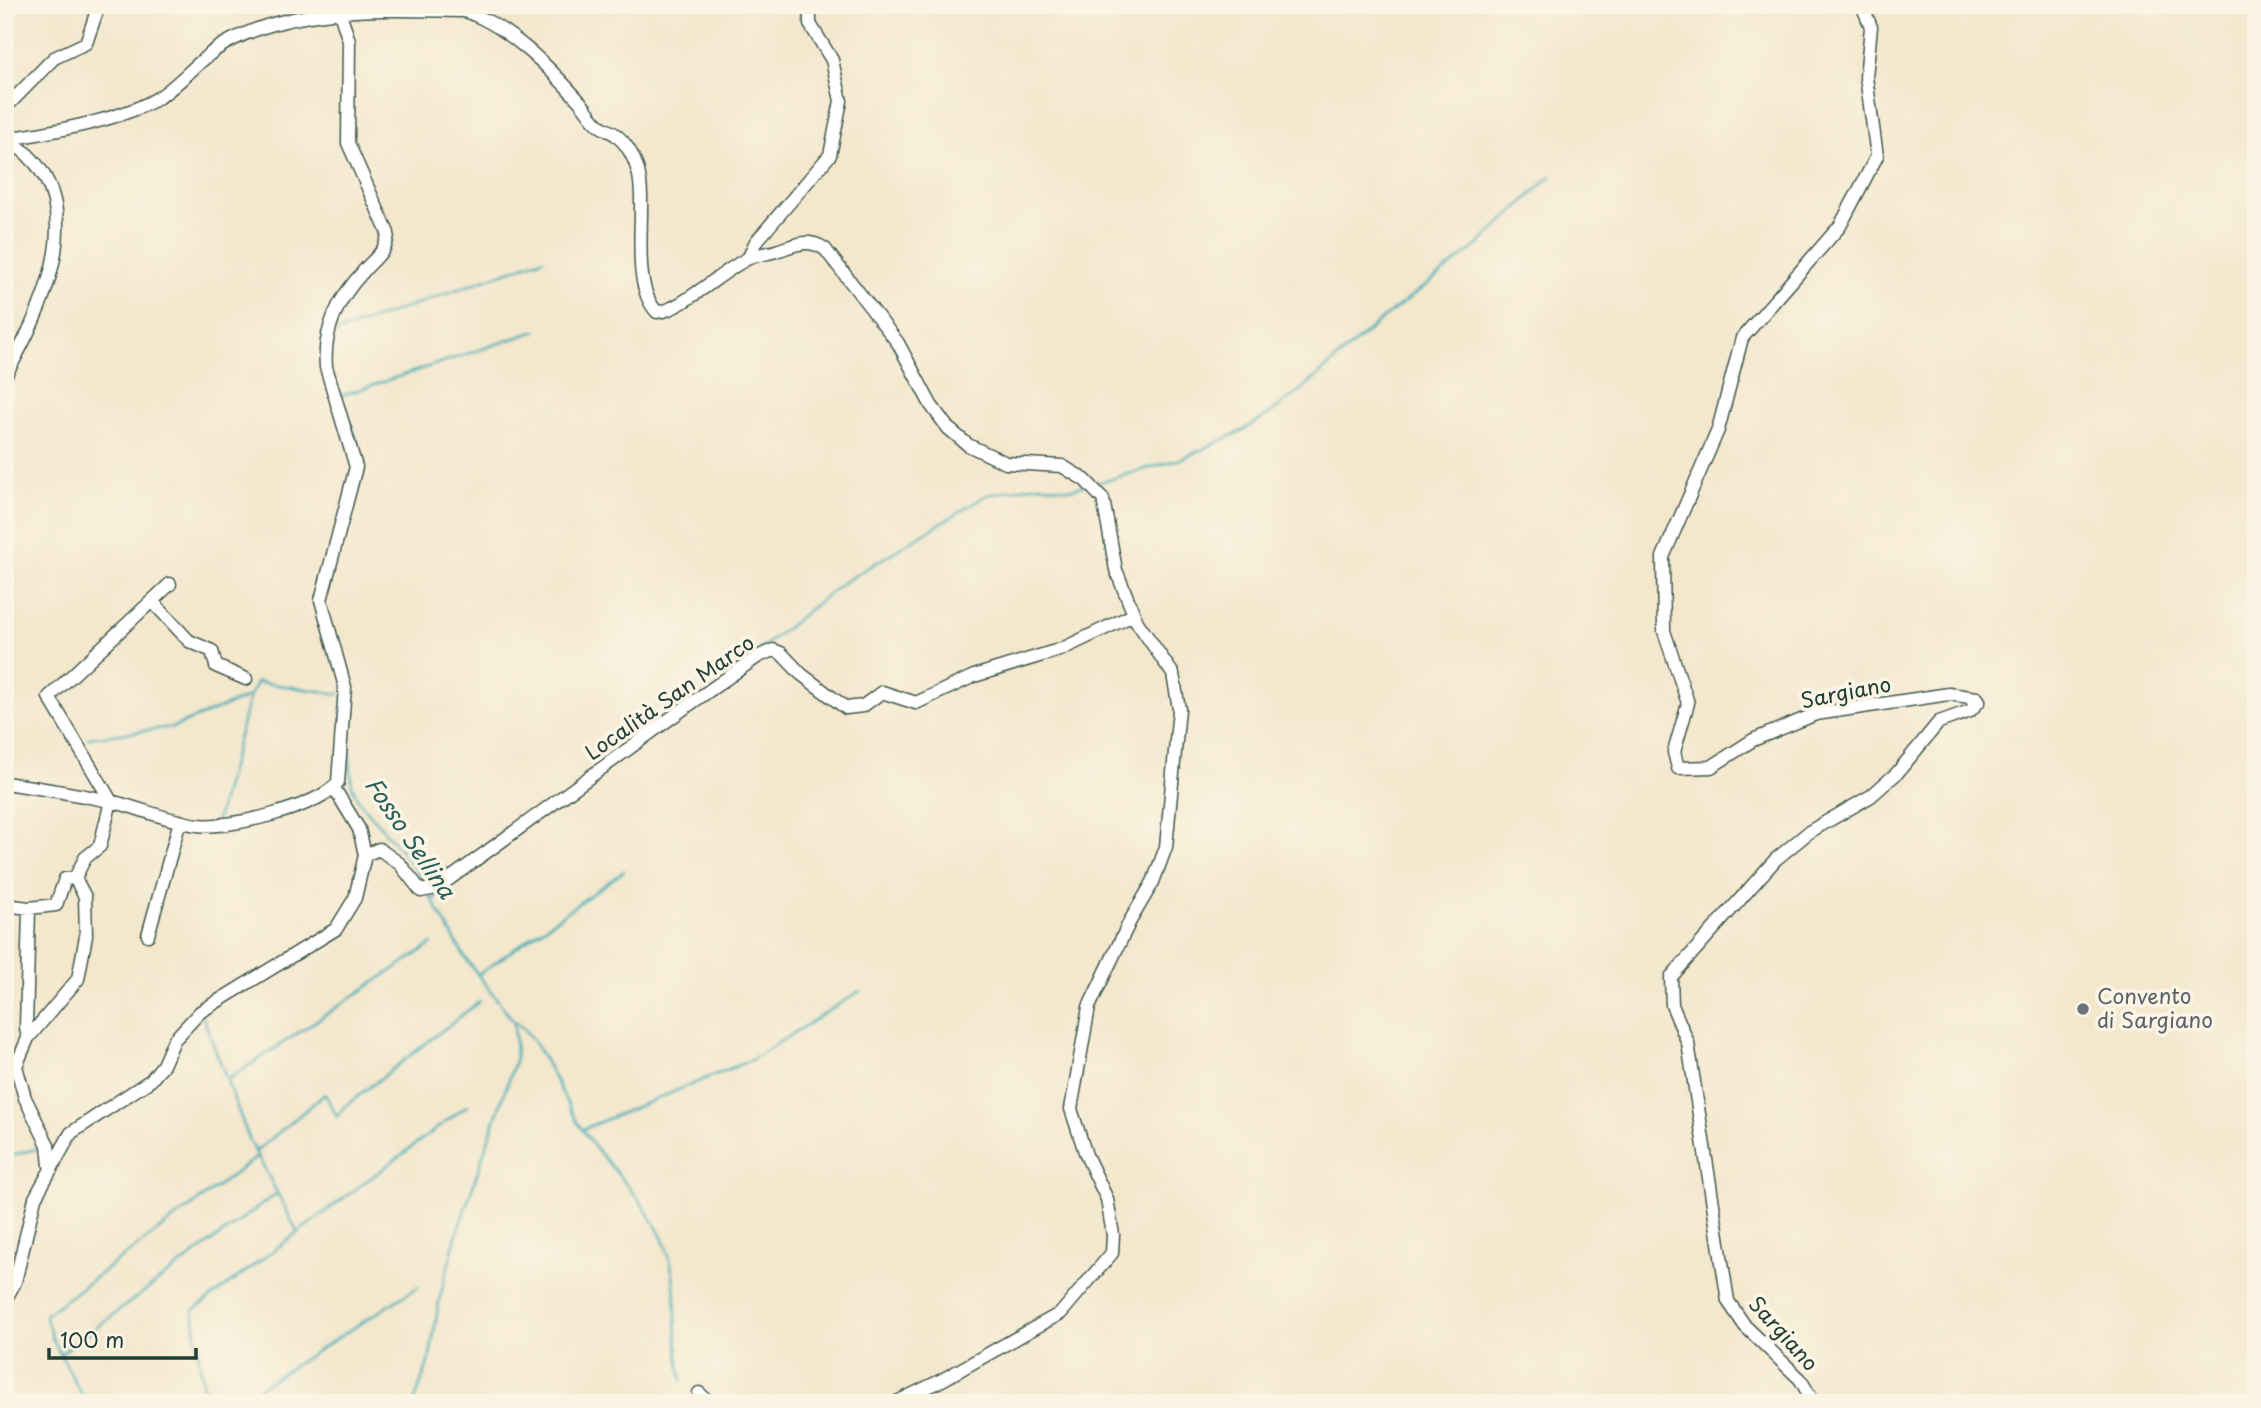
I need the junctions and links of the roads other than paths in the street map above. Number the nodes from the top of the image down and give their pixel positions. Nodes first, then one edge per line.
1 (99, 5) edge
2 (810, 5) edge
3 (1862, 5) edge
4 (478, 10) edge
5 (344, 12) junction
6 (5, 108) edge
7 (6, 138) edge
8 (749, 257) junction
9 (5, 376) edge
10 (170, 584) dead end
11 (153, 602) junction
12 (1133, 615) junction
13 (246, 679) dead end
14 (5, 783) edge
15 (334, 788) junction
16 (111, 801) junction
17 (180, 821) junction
18 (365, 855) junction
19 (75, 878) junction
20 (5, 905) edge
21 (29, 908) junction
22 (148, 935) dead end
23 (28, 1038) junction
24 (50, 1166) junction
25 (5, 1300) edge
26 (699, 1393) dead end
27 (710, 1403) edge
28 (895, 1403) edge
29 (1814, 1403) edge

1 - 6 street
2 - 8 street
3 - 29 street, Sargiano
4 - 5 street
4 - 8 street
5 - 7 street
5 - 15 street
7 - 9 street
8 - 12 street
10 - 11 street
11 - 13 street
11 - 16 street
12 - 18 street, Località San Marco
12 - 28 street
14 - 16 street
15 - 17 street
15 - 18 street
16 - 17 street
16 - 19 street
17 - 22 street
18 - 24 street
19 - 21 street
19 - 23 street
20 - 21 street
21 - 23 street
23 - 24 street
24 - 25 street
26 - 27 street

